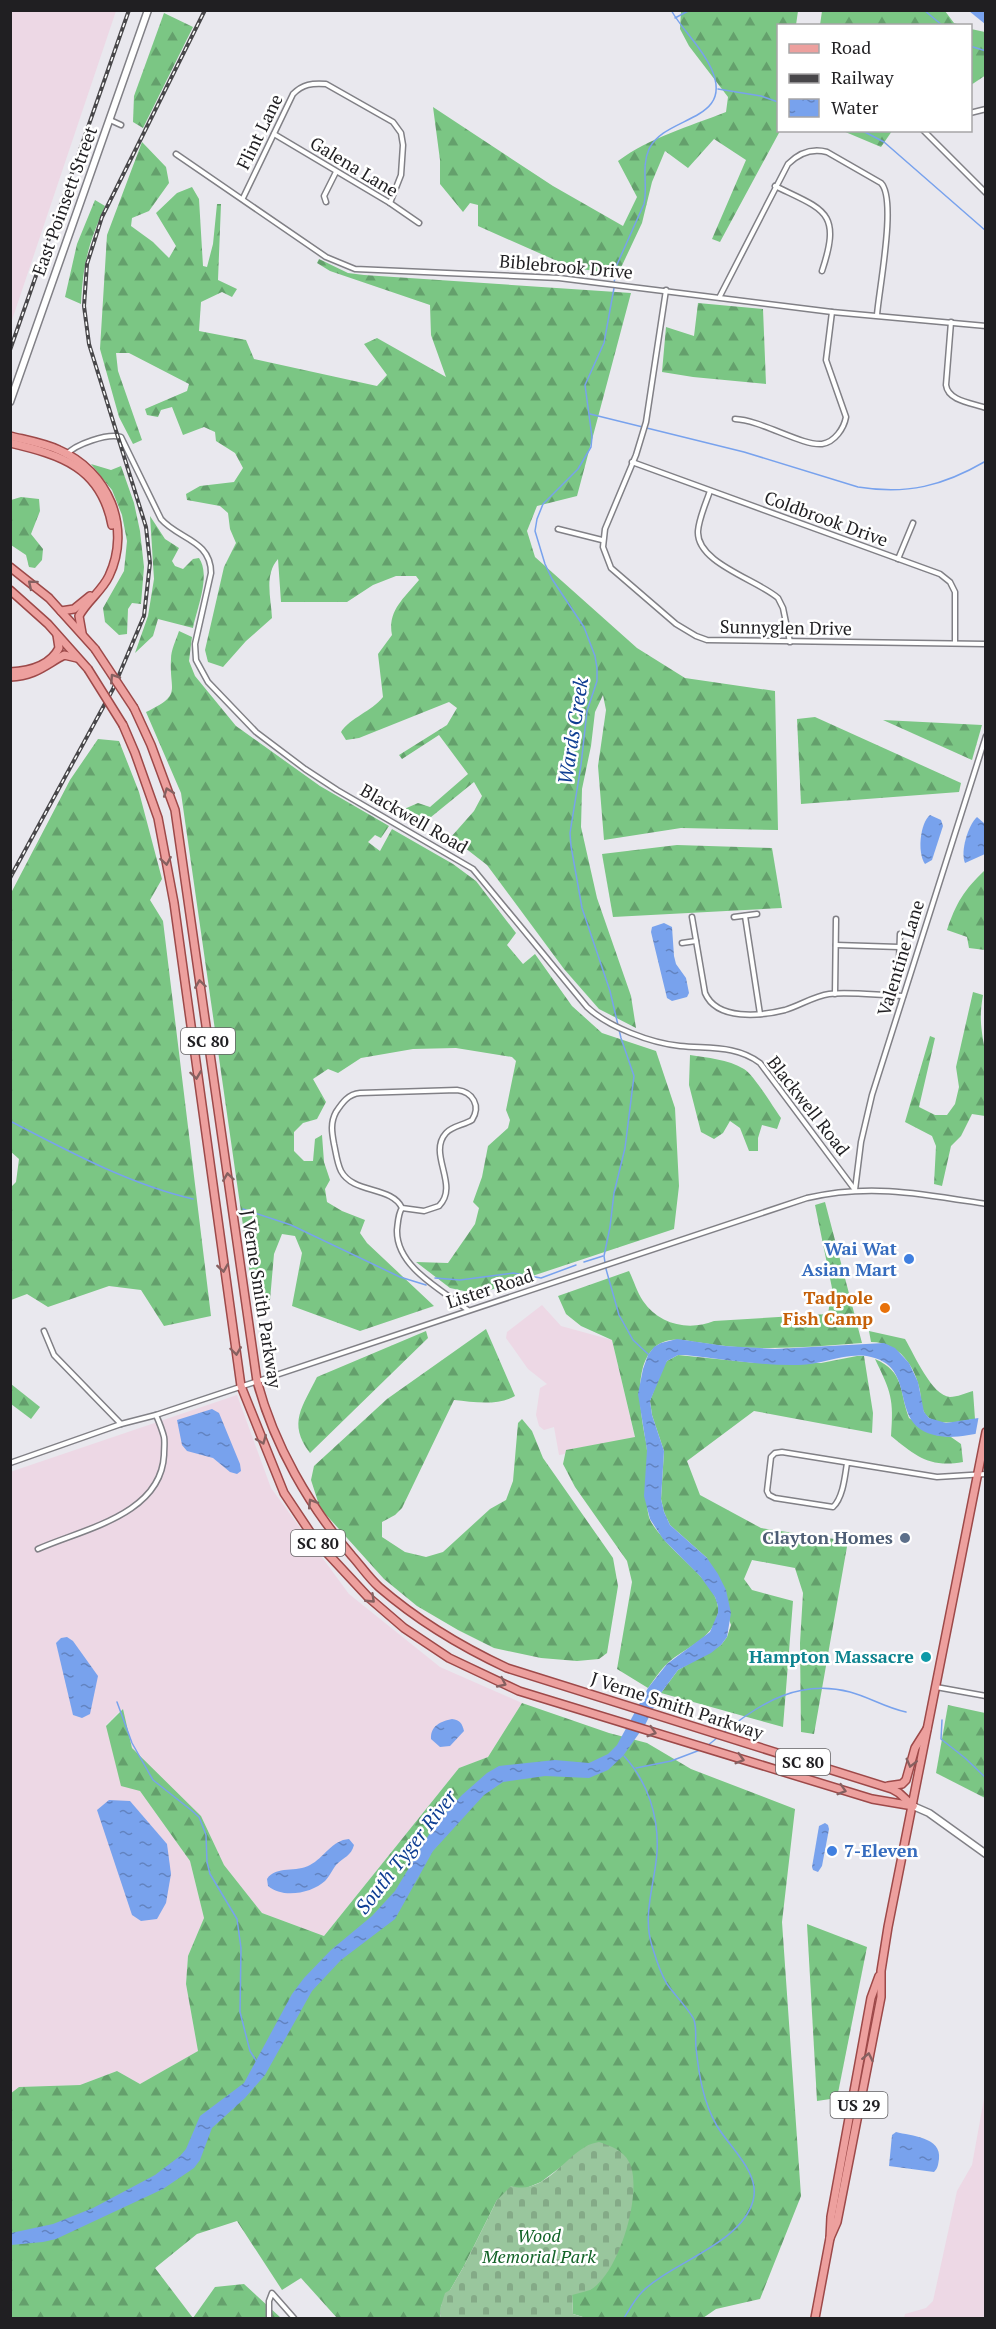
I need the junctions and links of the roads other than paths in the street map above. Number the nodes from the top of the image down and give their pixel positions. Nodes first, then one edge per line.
1 (148, 10) edge
2 (110, 120) junction
3 (122, 125) dead end
4 (924, 132) edge
5 (932, 132) edge
6 (274, 134) junction
7 (930, 138) junction
8 (176, 154) dead end
9 (336, 172) junction
10 (775, 186) junction
11 (986, 193) edge
12 (243, 198) junction
13 (326, 202) dead end
14 (390, 203) junction
15 (419, 223) dead end
16 (822, 272) dead end
17 (666, 290) junction
18 (720, 296) junction
19 (832, 312) junction
20 (877, 315) junction
21 (951, 322) junction
22 (986, 326) edge
23 (10, 402) edge
24 (986, 408) edge
25 (735, 419) dead end
26 (10, 436) edge
27 (10, 442) edge
28 (65, 456) junction
29 (632, 462) junction
30 (710, 491) junction
31 (913, 523) dead end
32 (558, 529) dead end
33 (602, 540) junction
34 (898, 559) junction
35 (10, 567) edge
36 (10, 590) edge
37 (61, 611) junction
38 (56, 633) junction
39 (82, 633) junction
40 (790, 642) junction
41 (955, 643) junction
42 (986, 644) edge
43 (80, 659) junction
44 (10, 672) edge
45 (10, 677) edge
46 (986, 736) edge
47 (757, 914) dead end
48 (744, 916) junction
49 (692, 917) dead end
50 (734, 917) dead end
51 (836, 919) dead end
52 (900, 934) dead end
53 (696, 941) junction
54 (682, 943) dead end
55 (836, 945) junction
56 (899, 947) junction
57 (899, 960) dead end
58 (835, 994) junction
59 (903, 996) junction
60 (760, 1014) junction
61 (855, 1190) junction
62 (986, 1204) edge
63 (402, 1208) junction
64 (468, 1310) junction
65 (44, 1330) dead end
66 (257, 1381) junction
67 (241, 1386) junction
68 (156, 1415) junction
69 (121, 1424) junction
70 (986, 1432) edge
71 (847, 1462) junction
72 (10, 1463) edge
73 (982, 1473) edge
74 (38, 1549) dead end
75 (935, 1687) junction
76 (986, 1696) edge
77 (929, 1727) junction
78 (884, 1787) junction
79 (913, 1806) junction
80 (986, 1854) edge
81 (269, 2319) edge
82 (294, 2319) edge
83 (815, 2319) edge

1 - 2 main road, East Poinsett Street
2 - 3 street
2 - 23 main road, East Poinsett Street
4 - 7 street
5 - 7 street
6 - 9 street, Galena Lane
6 - 12 street, Flint Lane
6 - 14 street, Flint Lane
7 - 11 street
8 - 12 street, Biblebrook Drive
9 - 13 street
9 - 14 street, Galena Lane
10 - 16 street
10 - 18 street
10 - 20 street
12 - 17 street, Biblebrook Drive
14 - 15 street, Galena Lane
17 - 18 street, Biblebrook Drive
17 - 29 street
18 - 19 street, Biblebrook Drive
19 - 20 street, Biblebrook Drive
19 - 25 street
20 - 21 street, Biblebrook Drive
21 - 22 street, Biblebrook Drive
21 - 24 street
26 - 28 main road
27 - 28 main road
28 - 37 main road
28 - 39 main road
28 - 61 street, Blackwell Road
29 - 30 street, Coldbrook Drive
29 - 33 street
30 - 34 street, Coldbrook Drive
30 - 40 street
31 - 34 street
32 - 33 street
33 - 40 street, Sunnyglen Drive
34 - 41 street, Coldbrook Drive
37 -> 35 main road, J Verne Smith Parkway / SC 80
36 - 38 main road, J Verne Smith Parkway / SC 80
37 - 39 main road, J Verne Smith Parkway / SC 80
38 - 43 main road, J Verne Smith Parkway / SC 80
38 - 44 main road
66 -> 39 main road, J Verne Smith Parkway / SC 80, bridge
40 - 41 street, Sunnyglen Drive
41 - 42 street, Sunnyglen Drive
43 - 45 main road
43 -> 67 main road, J Verne Smith Parkway / SC 80, bridge
46 - 59 street, Valentine Lane
47 - 48 street
48 - 50 street
48 - 60 street
49 - 53 street
51 - 55 street
52 - 56 street
53 - 54 street
53 - 60 street
55 - 56 street
55 - 58 street
56 - 57 street
58 - 59 street
58 - 60 street
59 - 61 street, Valentine Lane
61 - 62 street, Lister Road
61 - 64 street, Lister Road
63 - 63 street
63 - 64 street
64 - 66 street, Lister Road
65 - 69 street
66 - 67 street, Lister Road
78 -> 66 main road, J Verne Smith Parkway / SC 80
67 - 68 street, Lister Road
67 -> 79 main road, J Verne Smith Parkway / SC 80
68 - 69 street, Lister Road
68 - 74 street
69 - 72 street, Lister Road
70 - 73 main road, US 29
71 - 71 street
71 - 73 street
73 - 75 main road, US 29
75 - 76 street
75 - 77 main road, US 29
77 -> 78 main road
77 - 79 main road, US 29
78 - 79 main road, J Verne Smith Parkway / SC 80
79 - 80 main road
79 - 83 main road, US 29
81 - 82 street

